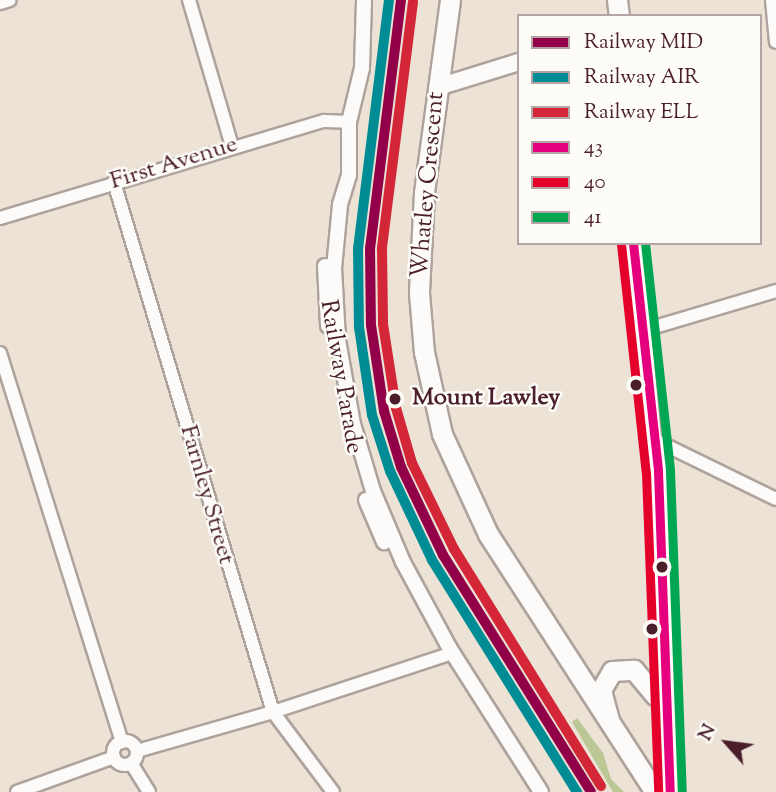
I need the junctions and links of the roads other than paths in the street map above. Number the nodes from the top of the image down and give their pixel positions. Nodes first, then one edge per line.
1 (10, 0) edge
2 (189, 0) edge
3 (355, 0) edge
4 (364, 0) edge
5 (450, 0) edge
6 (772, 0) edge
7 (0, 3) edge
8 (776, 42) edge
9 (517, 63) edge
10 (438, 87) junction
11 (345, 121) junction
12 (232, 146) junction
13 (114, 182) junction
14 (0, 218) edge
15 (633, 245) edge
16 (776, 291) edge
17 (641, 331) junction
18 (0, 353) edge
19 (651, 438) junction
20 (776, 499) edge
21 (506, 564) junction
22 (451, 651) junction
23 (655, 695) junction
24 (273, 712) junction
25 (608, 720) junction
26 (122, 742) junction
27 (137, 751) junction
28 (114, 757) junction
29 (131, 763) junction
30 (17, 792) edge
31 (149, 792) edge
32 (333, 792) edge
33 (541, 792) edge
34 (641, 792) edge
35 (657, 792) edge
36 (670, 792) edge

1 - 7 street
2 - 12 street
3 - 11 street, Railway Parade
4 - 11 street, Railway Parade
5 - 10 main road, Whatley Crescent
6 - 8 street
9 - 10 main road
10 - 21 main road, Whatley Crescent
11 - 12 street, First Avenue
11 - 22 street, Railway Parade
12 - 13 street, First Avenue
13 - 14 street, First Avenue
13 - 24 street, Farnley Street
15 - 17 main road
16 - 17 street
17 - 19 main road
18 - 26 street
19 - 20 street
19 - 23 main road
19 - 36 main road
21 - 25 main road, Whatley Crescent
21 - 34 main road, Whatley Crescent
22 - 24 street
22 - 33 street, Railway Parade
23 - 25 main road
23 - 35 main road
24 - 27 street
24 - 32 street, Farnley Street
25 - 35 main road, Whatley Crescent
26 - 27 street
26 - 28 street
27 - 29 street
28 - 29 street
28 - 30 street
29 - 31 street

